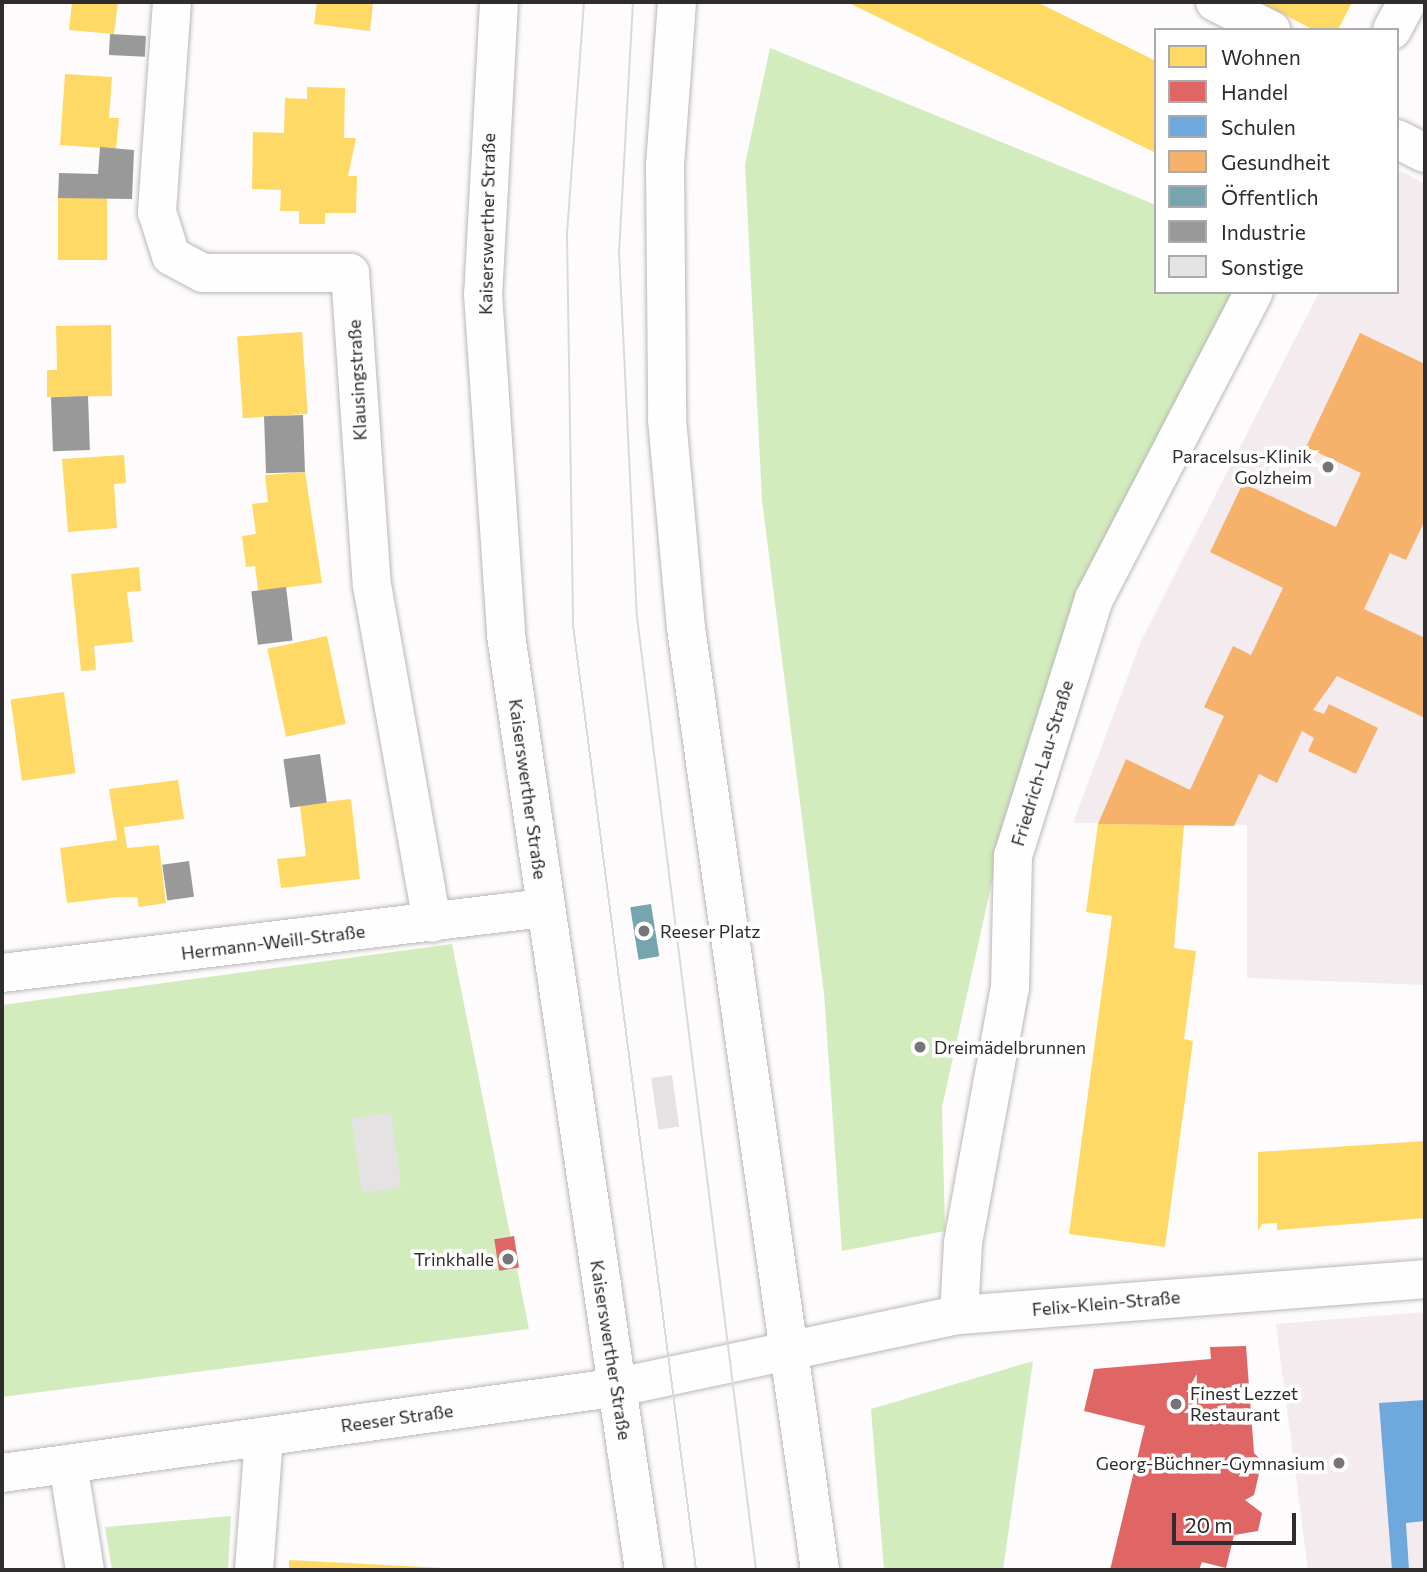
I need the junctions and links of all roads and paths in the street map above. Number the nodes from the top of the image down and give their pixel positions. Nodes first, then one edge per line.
1 (172, 2) edge
2 (499, 2) edge
3 (677, 2) edge
4 (1215, 2) edge
5 (1407, 2) edge
6 (1267, 28) edge
7 (1393, 28) edge
8 (1399, 140) edge
9 (1425, 153) edge
10 (1253, 294) edge
11 (544, 908) junction
12 (432, 923) junction
13 (2, 973) edge
14 (1425, 1279) edge
15 (959, 1315) junction
16 (790, 1348) junction
17 (619, 1387) junction
18 (264, 1436) junction
19 (68, 1464) junction
20 (2, 1473) edge
21 (85, 1570) edge
22 (254, 1570) edge
23 (643, 1570) edge
24 (820, 1570) edge

1 - 12 street, Klausingstraße
2 - 11 street, Kaiserswerther Straße
3 - 16 street
4 - 6 street
5 - 7 street
8 - 9 street
10 - 15 street, Friedrich-Lau-Straße
11 - 12 street, Hermann-Weill-Straße
11 - 17 street, Kaiserswerther Straße
12 - 13 street, Hermann-Weill-Straße
14 - 15 street, Felix-Klein-Straße
15 - 16 street, Felix-Klein-Straße
16 - 17 street, Reeser Straße
16 - 24 street
17 - 18 street, Reeser Straße
17 - 23 street, Kaiserswerther Straße
18 - 19 street, Reeser Straße
18 - 22 street
19 - 20 street, Reeser Straße
19 - 21 street

